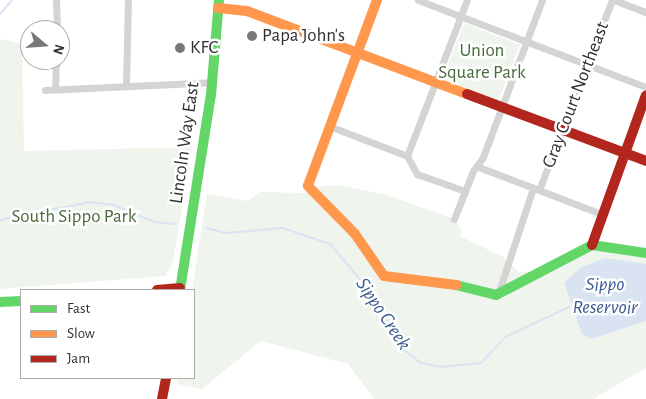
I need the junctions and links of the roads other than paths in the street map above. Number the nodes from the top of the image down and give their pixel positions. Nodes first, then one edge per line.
1 (56, 0) edge
2 (128, 0) edge
3 (377, 0) edge
4 (418, 0) edge
5 (467, 0) edge
6 (542, 0) edge
7 (613, 0) edge
8 (219, 4) edge
9 (646, 12) edge
10 (461, 17) junction
11 (57, 20) edge
12 (526, 41) junction
13 (357, 53) junction
14 (587, 65) junction
15 (56, 70) edge
16 (212, 82) junction
17 (435, 83) junction
18 (126, 86) junction
19 (646, 87) edge
20 (55, 89) junction
21 (45, 90) dead end
22 (646, 95) edge
23 (501, 107) junction
24 (329, 126) junction
25 (563, 130) junction
26 (624, 153) junction
27 (406, 156) junction
28 (646, 161) edge
29 (476, 166) junction
30 (536, 189) junction
31 (465, 191) junction
32 (602, 214) junction
33 (454, 219) dead end
34 (592, 246) junction
35 (646, 253) edge
36 (180, 289) edge
37 (498, 294) junction
38 (20, 301) edge
39 (0, 302) edge
40 (166, 379) edge
41 (162, 399) edge

1 - 11 street
2 - 18 street
3 - 13 street
4 - 10 street
5 - 10 street
6 - 12 street
7 - 9 street
7 - 14 street, Gray Court Northeast
8 - 13 street
8 - 16 street, Lincoln Way East
10 - 12 street
10 - 17 street
12 - 14 street
12 - 23 street
13 - 17 street
13 - 24 street
14 - 19 street
14 - 25 street, Gray Court Northeast
15 - 20 street
16 - 18 street
16 - 36 street, Lincoln Way East
17 - 23 street
17 - 27 street
18 - 20 street
20 - 21 street
22 - 26 street
23 - 25 street
23 - 29 street
24 - 27 street
24 - 37 street
25 - 26 street
25 - 30 street, Gray Court Northeast
26 - 28 street
26 - 32 street
27 - 31 street
29 - 30 street
29 - 31 street
30 - 32 street
30 - 37 street, Gray Court Northeast
31 - 33 street
32 - 34 street
34 - 35 street
34 - 37 street
38 - 39 street
40 - 41 street

